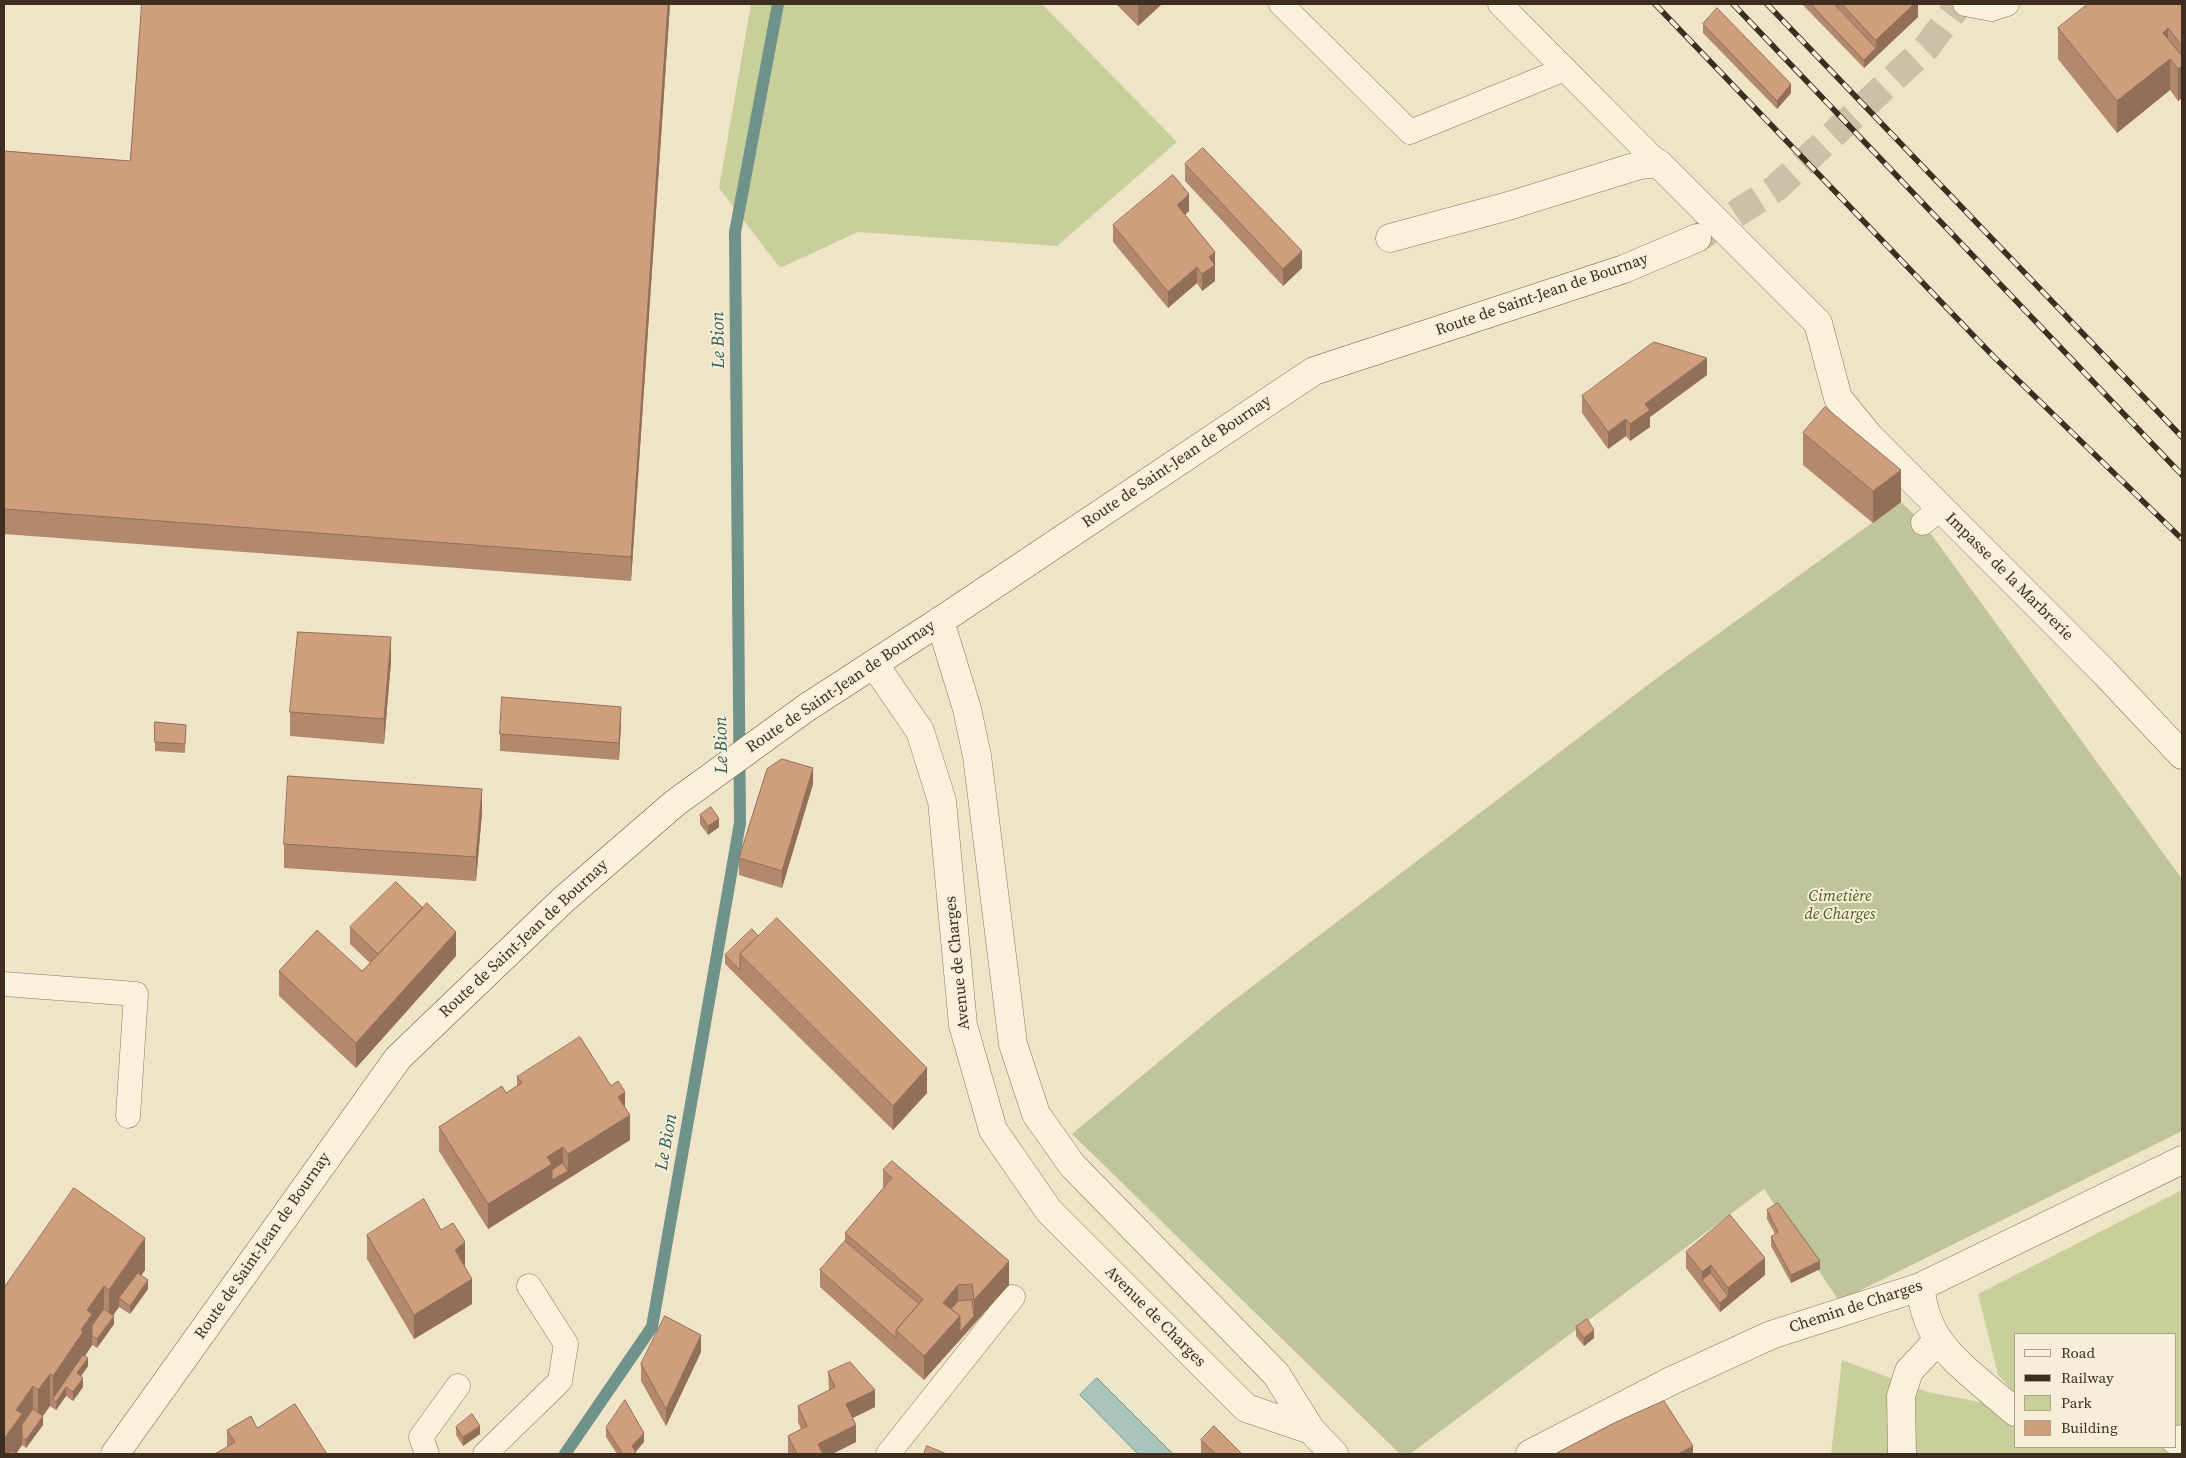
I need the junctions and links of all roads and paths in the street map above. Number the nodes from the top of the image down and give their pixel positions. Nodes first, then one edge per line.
1 (1281, 4) edge
2 (1500, 4) edge
3 (1965, 4) edge
4 (2007, 4) edge
5 (1565, 70) junction
6 (1658, 163) junction
7 (1390, 238) dead end
8 (1697, 238) tunnel mouth
9 (940, 621) junction
10 (874, 664) junction
11 (2182, 755) edge
12 (4, 984) edge
13 (128, 1116) dead end
14 (2182, 1160) edge
15 (530, 1286) dead end
16 (1920, 1287) junction
17 (1013, 1297) dead end
18 (1938, 1340) junction
19 (458, 1386) dead end
20 (2014, 1411) edge
21 (1311, 1430) junction
22 (116, 1454) edge
23 (427, 1454) edge
24 (485, 1454) edge
25 (888, 1454) edge
26 (1334, 1454) edge
27 (1530, 1454) edge
28 (1902, 1454) edge

1 - 5 lane
2 - 5 lane
3 - 4 lane
5 - 6 lane
6 - 7 street
6 - 11 street, Impasse de la Marbrerie
8 - 9 street, Route de Saint-Jean de Bournay
9 - 10 street, Route de Saint-Jean de Bournay
9 - 21 street, Avenue de Charges
10 - 21 street, Avenue de Charges
10 - 22 street, Route de Saint-Jean de Bournay
12 - 13 lane
14 - 16 street, Chemin de Charges
15 - 24 lane
16 - 18 street
16 - 27 street, Chemin de Charges
17 - 25 lane
18 - 20 street
18 - 28 street
19 - 23 lane
21 - 26 street, Avenue de Charges

